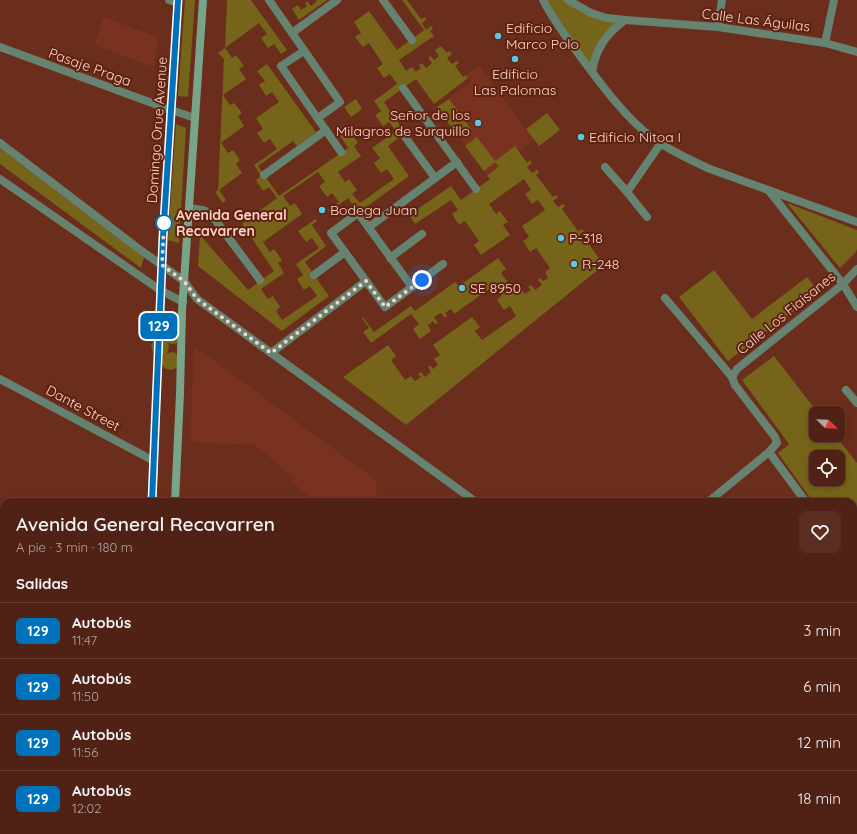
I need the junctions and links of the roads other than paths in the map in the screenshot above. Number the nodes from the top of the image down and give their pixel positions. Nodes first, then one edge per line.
1 (169, 0) edge
2 (203, 0) edge
3 (269, 0) edge
4 (337, 0) edge
5 (383, 0) edge
6 (543, 0) edge
7 (568, 0) edge
8 (722, 0) edge
9 (834, 0) edge
10 (178, 2) edge
11 (625, 20) junction
12 (718, 27) junction
13 (292, 33) junction
14 (412, 40) dead end
15 (825, 43) junction
16 (0, 47) edge
17 (304, 51) junction
18 (857, 52) edge
19 (592, 72) junction
20 (403, 88) dead end
21 (171, 110) junction
22 (195, 118) junction
23 (318, 118) junction
24 (326, 130) junction
25 (403, 134) dead end
26 (0, 143) edge
27 (661, 144) junction
28 (341, 152) dead end
29 (457, 162) junction
30 (604, 168) dead end
31 (264, 175) dead end
32 (435, 178) junction
33 (0, 179) edge
34 (476, 189) dead end
35 (769, 191) junction
36 (628, 192) junction
37 (189, 208) junction
38 (648, 217) dead end
39 (857, 222) edge
40 (369, 227) junction
41 (422, 234) dead end
42 (345, 252) junction
43 (390, 258) junction
44 (443, 264) dead end
45 (162, 265) junction
46 (857, 269) edge
47 (314, 275) dead end
48 (260, 280) dead end
49 (184, 281) junction
50 (366, 281) junction
51 (843, 284) junction
52 (412, 287) junction
53 (160, 290) junction
54 (665, 298) dead end
55 (197, 299) junction
56 (183, 302) junction
57 (857, 306) edge
58 (271, 353) junction
59 (732, 377) junction
60 (0, 379) edge
61 (846, 390) dead end
62 (857, 403) edge
63 (769, 452) junction
64 (154, 461) junction
65 (152, 498) edge
66 (175, 498) edge
67 (470, 498) edge
68 (713, 498) edge
69 (803, 498) edge

1 - 10 street
2 - 22 main road
3 - 13 street
4 - 13 street
5 - 14 street
6 - 19 street
7 - 11 street, Calle Las Águilas
8 - 12 street
9 - 15 street
10 - 21 main road, Domingo Orue Avenue
11 - 12 street, Calle Las Águilas
11 - 19 street
12 - 15 street, Calle Las Águilas
13 - 17 street
15 - 18 street, Calle Las Águilas
16 - 21 street, Pasaje Praga
17 - 23 street
17 - 23 street
19 - 27 street
20 - 29 street
21 - 22 street, Pasaje Praga
21 - 45 main road, Domingo Orue Avenue
22 - 37 main road
23 - 24 street
24 - 28 street
24 - 31 street
25 - 32 street
26 - 45 street
27 - 35 street
27 - 36 street
29 - 32 street
29 - 34 street
30 - 36 street
32 - 40 street
33 - 53 street
35 - 39 street
35 - 51 street
36 - 38 street
37 - 48 street
37 - 49 main road
40 - 42 street
40 - 43 street
41 - 43 street
42 - 47 street
42 - 50 street
43 - 52 street
44 - 52 street
45 - 49 street
45 - 53 main road, Domingo Orue Avenue
46 - 51 street, Calle Los Fiaisanes
49 - 55 street
49 - 56 main road
50 - 52 street
50 - 58 street
51 - 57 street
51 - 59 street, Calle Los Fiaisanes
53 - 56 street
53 - 64 main road, Domingo Orue Avenue
54 - 59 street
55 - 56 street
55 - 58 street
56 - 66 main road
58 - 67 street
59 - 63 street
60 - 64 street, Dante Street
61 - 62 street
63 - 68 street
63 - 69 street
64 - 65 main road, Domingo Orue Avenue

